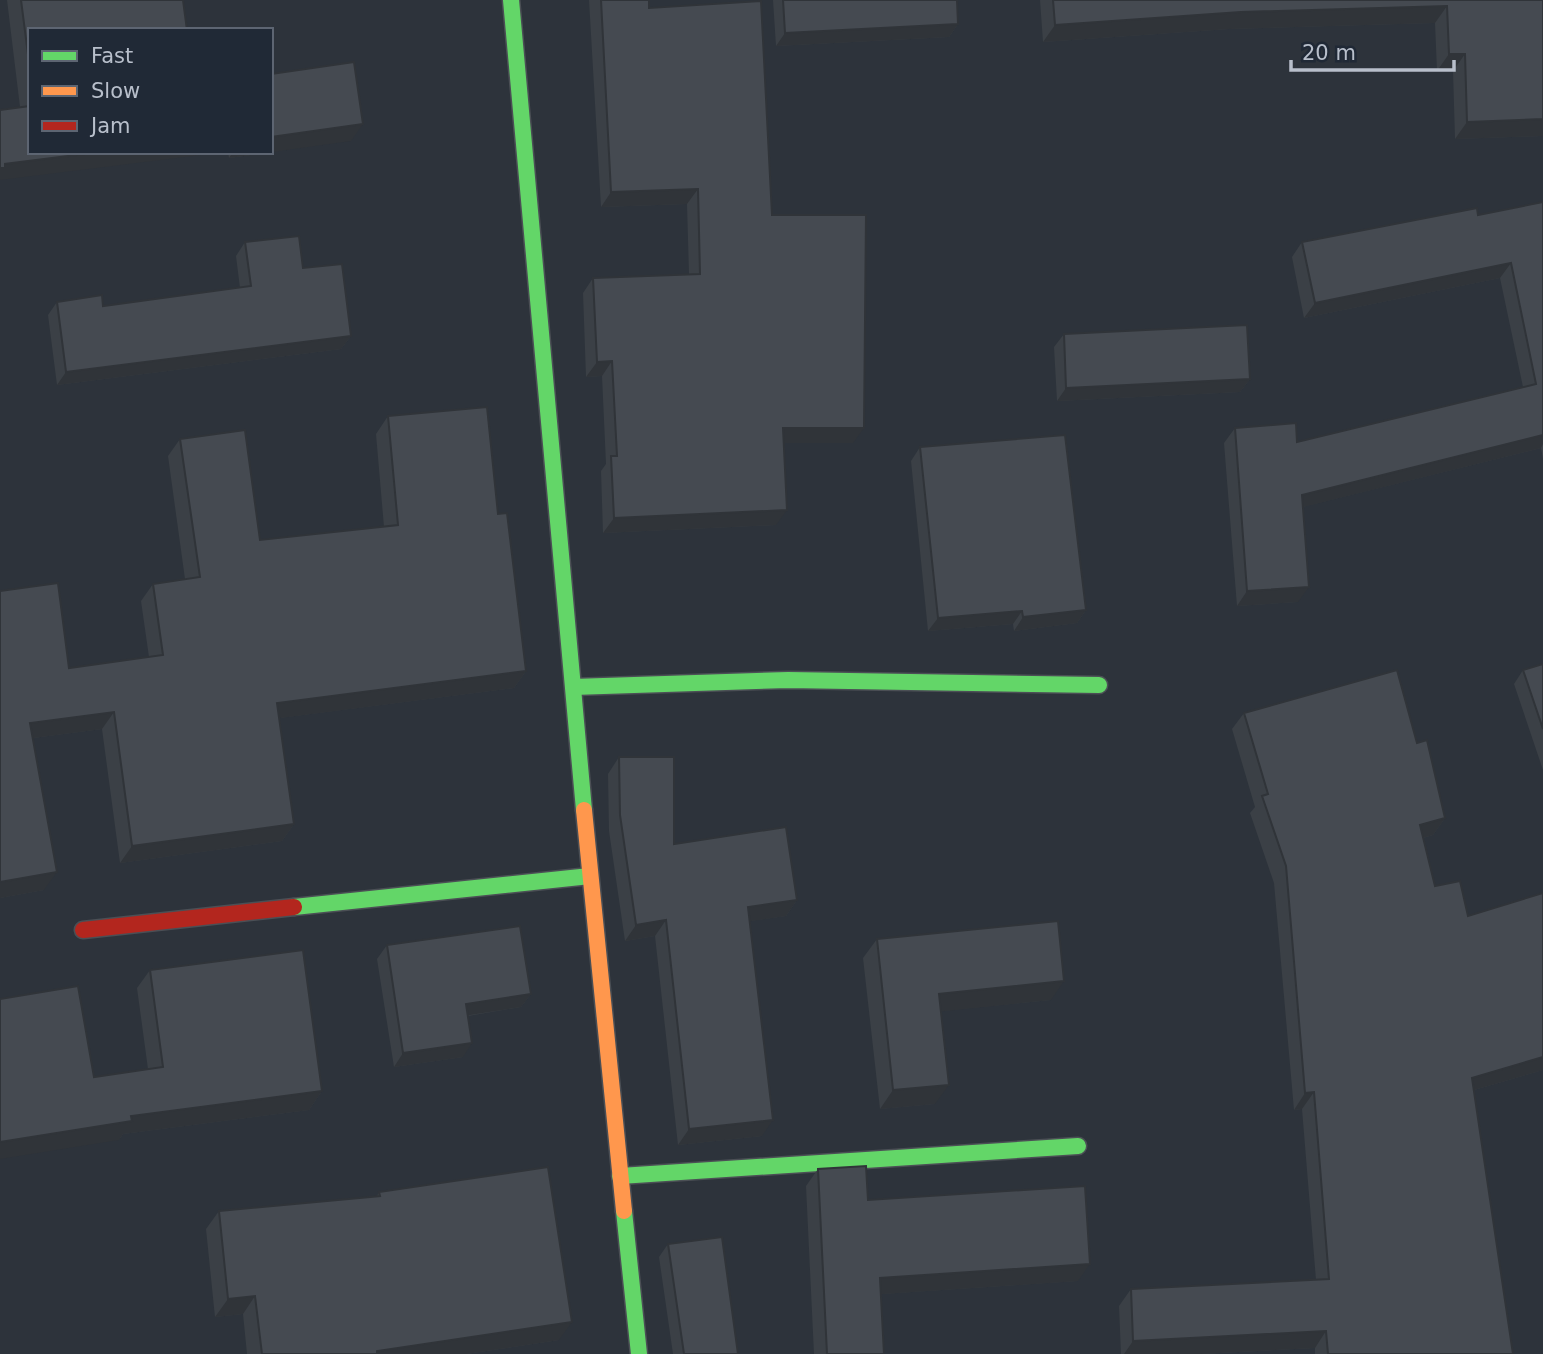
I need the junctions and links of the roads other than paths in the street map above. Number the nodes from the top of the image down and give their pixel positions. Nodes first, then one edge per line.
1 (510, 0) edge
2 (1099, 685) dead end
3 (573, 687) junction
4 (590, 876) junction
5 (83, 930) dead end
6 (1077, 1146) dead end
7 (620, 1175) junction
8 (639, 1354) edge

1 - 3 street
2 - 3 street
3 - 4 street
4 - 5 street
4 - 7 street
6 - 7 street
7 - 8 street

